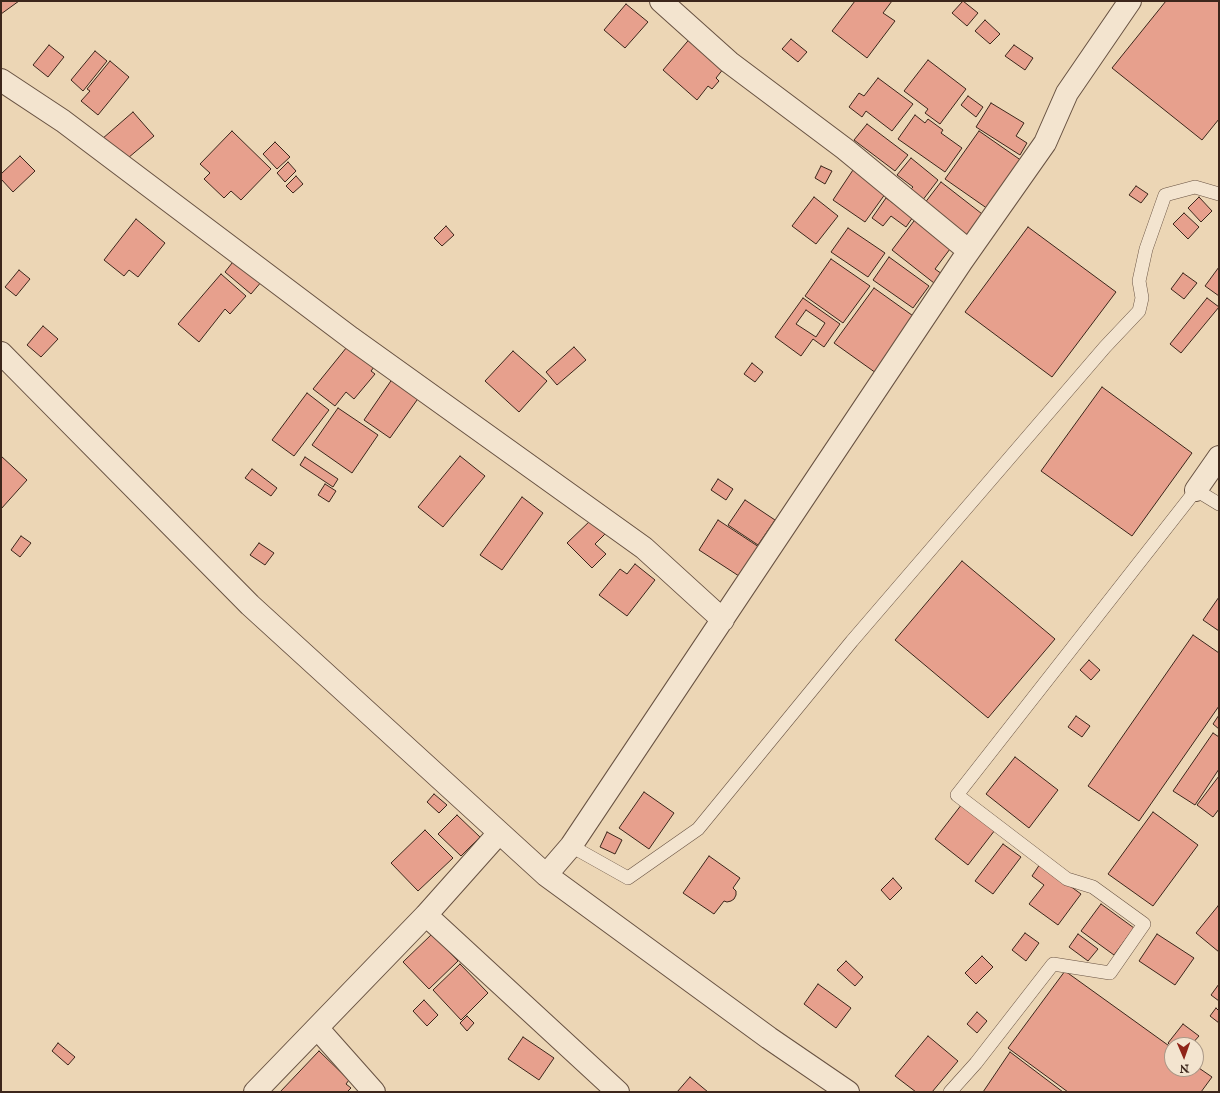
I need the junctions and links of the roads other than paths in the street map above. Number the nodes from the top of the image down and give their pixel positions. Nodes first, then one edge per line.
1 (661, 1) edge
2 (1130, 1) edge
3 (1, 80) edge
4 (1219, 194) edge
5 (969, 251) junction
6 (1, 353) edge
7 (1219, 457) edge
8 (1196, 490) junction
9 (1219, 504) edge
10 (722, 620) junction
11 (499, 833) junction
12 (571, 846) junction
13 (546, 876) junction
14 (426, 915) junction
15 (318, 1028) junction
16 (255, 1092) edge
17 (374, 1092) edge
18 (618, 1092) edge
19 (848, 1092) edge
20 (950, 1092) edge

1 - 5 street
2 - 5 street
3 - 10 street
4 - 12 lane
5 - 10 street
6 - 11 street
7 - 8 street
8 - 9 lane
8 - 20 lane
10 - 12 street
11 - 13 street
11 - 14 street
12 - 13 street
13 - 19 street
14 - 15 street
14 - 18 street
15 - 16 street
15 - 17 street

